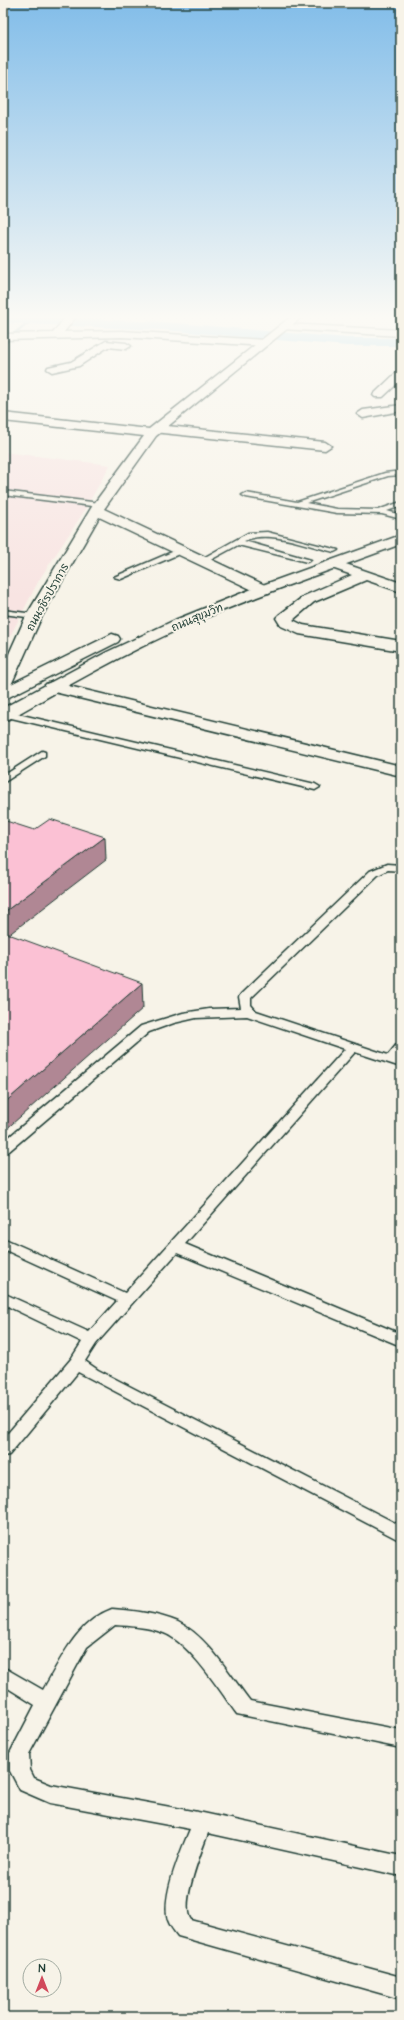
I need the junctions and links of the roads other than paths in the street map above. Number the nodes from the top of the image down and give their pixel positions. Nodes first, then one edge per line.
1 (181, 409) edge
2 (393, 409) edge
3 (363, 414) dead end
4 (3, 417) edge
5 (154, 431) junction
6 (325, 446) dead end
7 (401, 472) edge
8 (3, 493) edge
9 (246, 495) dead end
10 (296, 504) junction
11 (401, 504) edge
12 (98, 508) junction
13 (378, 512) junction
14 (401, 517) edge
15 (401, 526) edge
16 (237, 542) junction
17 (398, 542) edge
18 (182, 551) junction
19 (334, 557) junction
20 (307, 560) junction
21 (202, 561) junction
22 (366, 575) junction
23 (118, 577) dead end
24 (247, 582) junction
25 (401, 588) edge
26 (264, 590) junction
27 (3, 612) edge
28 (34, 616) junction
29 (401, 646) edge
30 (7, 668) edge
31 (3, 685) edge
32 (52, 687) junction
33 (3, 695) edge
34 (4, 715) edge
35 (42, 754) dead end
36 (401, 771) edge
37 (3, 780) edge
38 (315, 787) dead end
39 (401, 868) edge
40 (250, 1012) junction
41 (353, 1047) junction
42 (401, 1047) edge
43 (396, 1062) edge
44 (3, 1150) edge
45 (3, 1243) edge
46 (175, 1246) junction
47 (3, 1298) edge
48 (127, 1300) junction
49 (91, 1340) junction
50 (401, 1340) edge
51 (76, 1363) junction
52 (3, 1450) edge
53 (401, 1534) edge
54 (3, 1675) edge
55 (46, 1702) junction
56 (401, 1739) edge
57 (203, 1822) junction
58 (401, 1866) edge
59 (401, 1988) edge

1 - 5 street, ถนนวชิรปราการ
2 - 3 street
4 - 5 street
5 - 6 street
5 - 12 street, ถนนวชิรปราการ
7 - 10 lane
8 - 12 lane
9 - 10 lane
10 - 13 lane
11 - 13 lane
12 - 18 street
12 - 28 street, ถนนวชิรปราการ
13 - 14 lane
15 - 19 street, ถนนสุขุมวิท
16 - 19 lane
16 - 20 lane
16 - 21 lane
17 - 19 street, ถนนสุขุมวิท
18 - 21 street
18 - 23 lane
19 - 20 street, ถนนสุขุมวิท
19 - 22 street
19 - 26 street, ถนนสุขุมวิท
20 - 24 street, ถนนสุขุมวิท
21 - 24 street
22 - 25 street
22 - 29 street
24 - 26 street
24 - 33 street, ถนนสุขุมวิท
26 - 32 street, ถนนสุขุมวิท
27 - 28 lane
28 - 30 street, ถนนวชิรปราการ
30 - 31 street, ถนนวชิรปราการ
32 - 34 street, ถนนสุขุมวิท
32 - 36 street
34 - 38 lane
35 - 37 lane
39 - 40 lane
40 - 41 lane
40 - 44 lane
41 - 43 lane
41 - 46 lane
42 - 43 lane
45 - 48 lane
46 - 48 lane
46 - 50 lane
47 - 49 lane
48 - 49 lane
49 - 51 lane
51 - 52 lane
51 - 53 lane
54 - 55 lane
55 - 56 lane
55 - 57 lane
57 - 58 lane
57 - 59 lane

